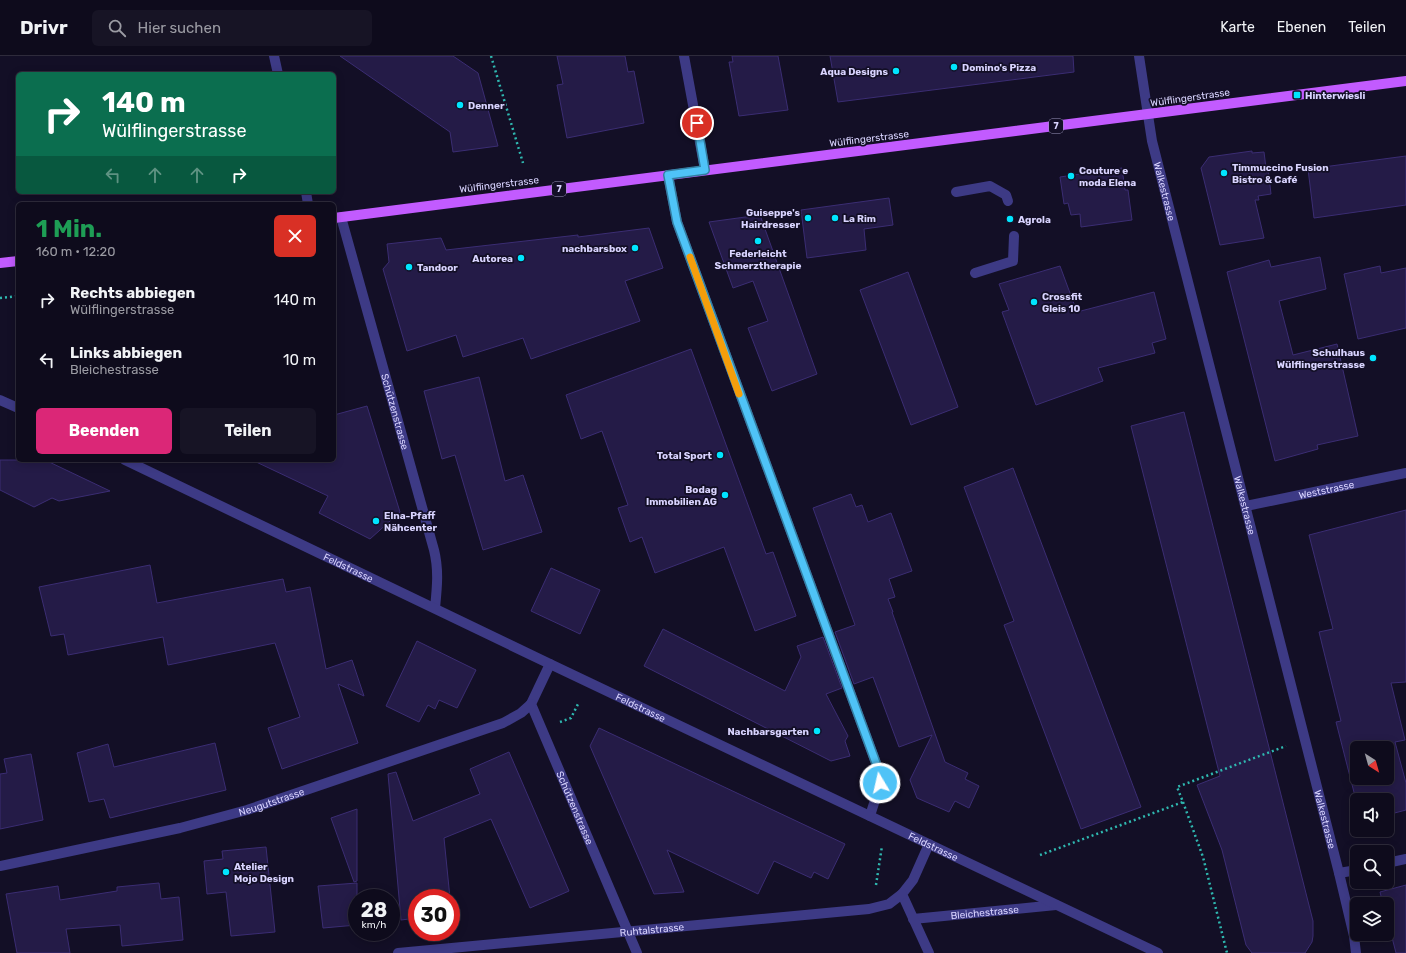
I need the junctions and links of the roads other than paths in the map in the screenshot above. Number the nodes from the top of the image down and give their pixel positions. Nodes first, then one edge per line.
1 (274, 56) edge
2 (684, 56) edge
3 (1139, 56) edge
4 (278, 72) edge
5 (1406, 81) edge
6 (1148, 114) junction
7 (705, 170) junction
8 (668, 175) junction
9 (956, 192) dead end
10 (1008, 201) dead end
11 (337, 217) edge
12 (1014, 236) dead end
13 (16, 261) edge
14 (0, 263) edge
15 (976, 273) dead end
16 (0, 400) edge
17 (16, 407) edge
18 (129, 462) edge
19 (1406, 473) edge
20 (1246, 506) junction
21 (435, 608) junction
22 (550, 664) junction
23 (531, 704) junction
24 (870, 816) junction
25 (929, 844) junction
26 (1406, 859) edge
27 (1394, 862) edge
28 (0, 866) edge
29 (1350, 871) edge
30 (1339, 873) junction
31 (902, 894) junction
32 (1056, 905) junction
33 (913, 919) junction
34 (628, 931) junction
35 (398, 953) edge
36 (637, 953) edge
37 (929, 953) edge
38 (1158, 953) edge
39 (1356, 953) edge

1 - 4 street
2 - 7 street
3 - 6 street, Walkestrasse
5 - 6 main road, Wülflingerstrasse / 7
6 - 7 main road, Wülflingerstrasse / 7
6 - 20 street, Walkestrasse
7 - 8 main road, Wülflingerstrasse / 7
8 - 11 main road, Wülflingerstrasse / 7
8 - 24 street
9 - 10 street
11 - 21 street, Schützenstrasse
12 - 15 street
13 - 14 main road
16 - 17 street
18 - 21 street, Feldstrasse
19 - 20 street, Weststrasse
20 - 30 street, Walkestrasse
21 - 22 street, Feldstrasse
22 - 23 street
22 - 24 street, Feldstrasse
23 - 28 street, Neugutstrasse
23 - 34 street, Schützenstrasse
24 - 25 street, Feldstrasse
25 - 31 street
25 - 32 street, Feldstrasse
26 - 27 street
29 - 30 street
30 - 39 street, Walkestrasse
31 - 33 street
31 - 34 street, Ruhtalstrasse
32 - 33 street, Bleichestrasse
32 - 38 street, Feldstrasse
33 - 37 street
34 - 35 street, Ruhtalstrasse
34 - 36 street, Schützenstrasse

